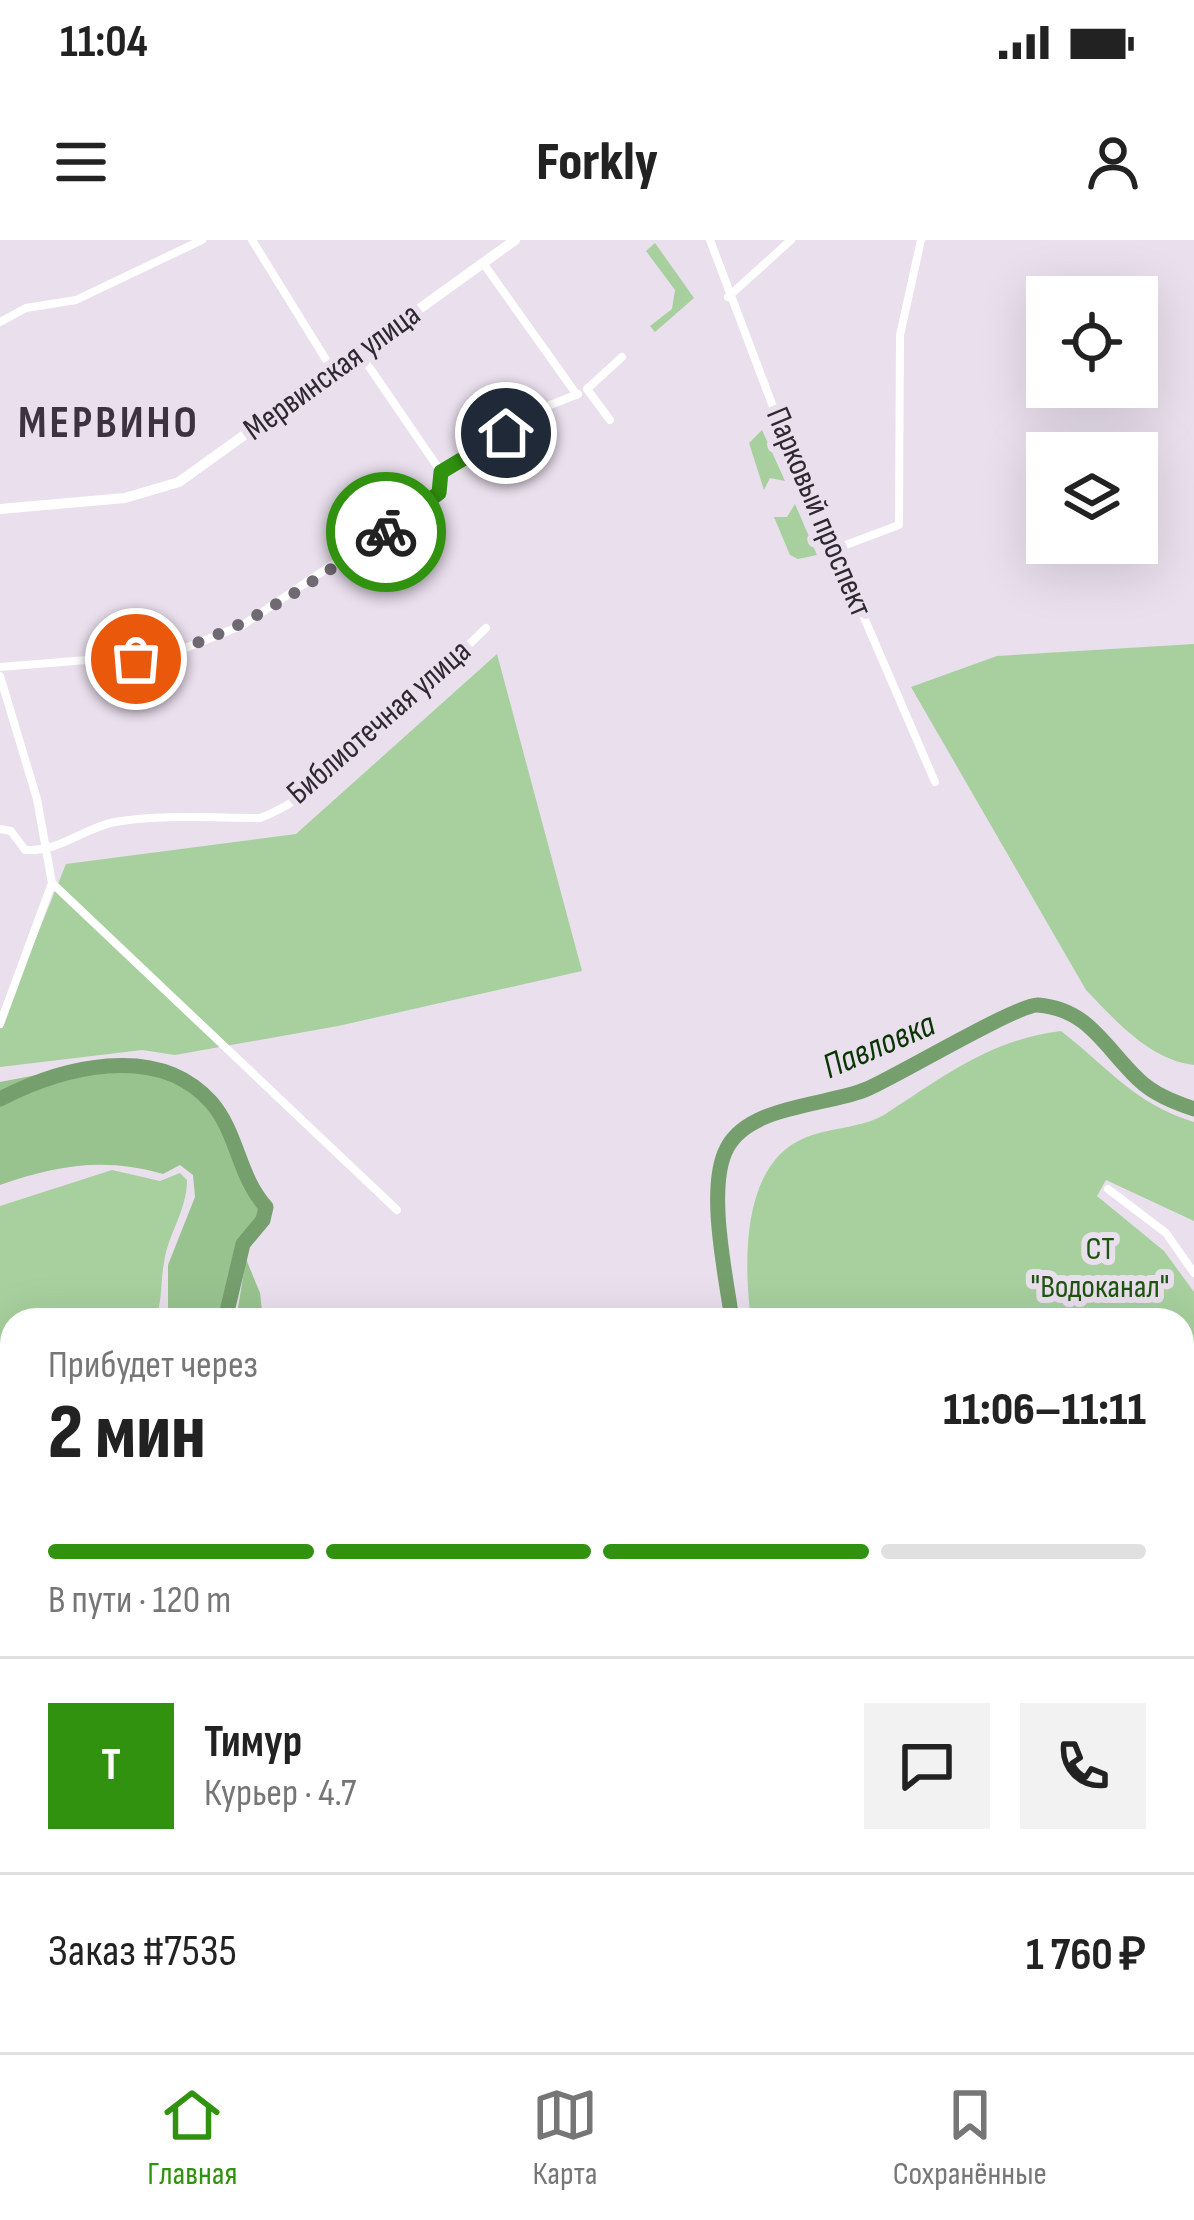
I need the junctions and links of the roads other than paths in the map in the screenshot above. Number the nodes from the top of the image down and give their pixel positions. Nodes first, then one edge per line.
1 (202, 240) edge
2 (252, 240) edge
3 (515, 240) edge
4 (710, 240) edge
5 (791, 240) edge
6 (922, 240) edge
7 (483, 263) junction
8 (728, 297) junction
9 (0, 322) edge
10 (359, 352) junction
11 (622, 357) dead end
12 (333, 370) junction
13 (587, 389) junction
14 (577, 394) junction
15 (535, 411) dead end
16 (610, 420) dead end
17 (506, 433) dead end
18 (441, 472) junction
19 (0, 508) edge
20 (835, 550) junction
21 (486, 628) dead end
22 (0, 667) edge
23 (0, 676) edge
24 (935, 782) dead end
25 (0, 830) edge
26 (46, 849) junction
27 (52, 883) junction
28 (0, 1024) edge
29 (1108, 1189) dead end
30 (397, 1210) dead end
31 (1194, 1273) edge

1 - 9 street
2 - 12 street
3 - 7 street, Мервинская улица
4 - 8 street, Парковый проспект
5 - 8 street
6 - 20 street
7 - 10 street, Мервинская улица
7 - 14 street
8 - 20 street, Парковый проспект
10 - 12 street, Мервинская улица
10 - 18 street
11 - 13 street
12 - 19 street, Мервинская улица
13 - 14 street
13 - 16 street
14 - 15 street
17 - 18 street
18 - 22 street
20 - 24 street, Парковый проспект
21 - 26 street, Библиотечная улица
23 - 26 street
25 - 26 street
26 - 27 street
27 - 28 street
27 - 30 street
29 - 31 street

